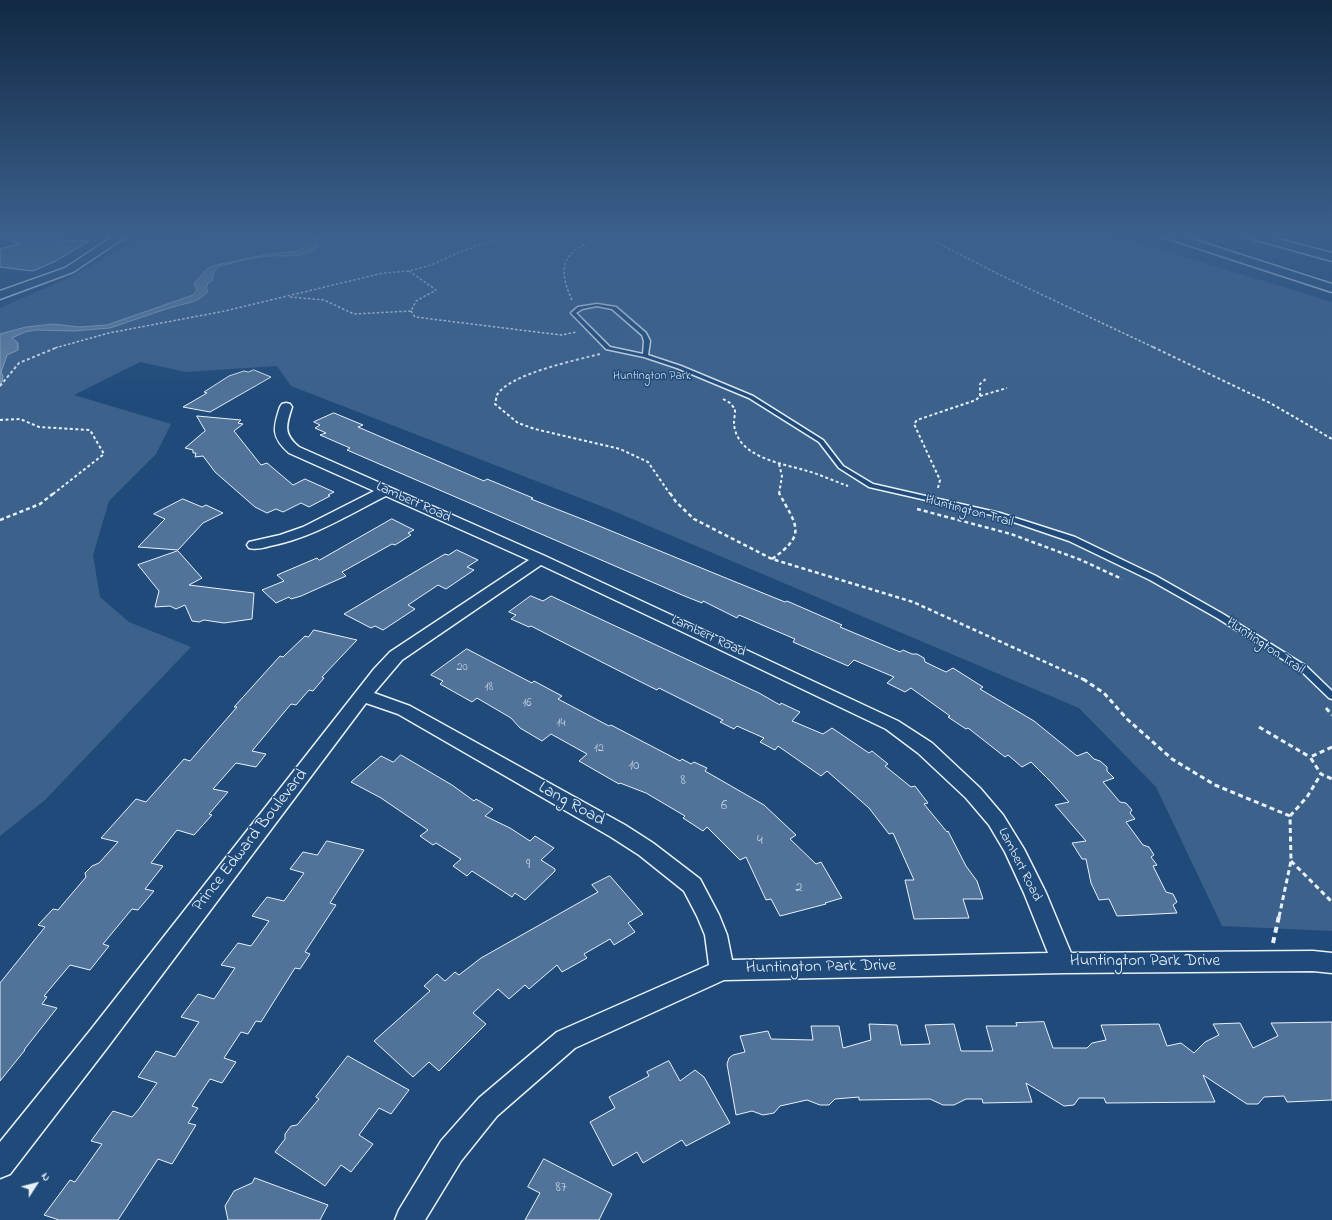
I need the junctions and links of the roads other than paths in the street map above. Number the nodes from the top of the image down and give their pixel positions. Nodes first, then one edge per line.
1 (12, 291) edge
2 (0, 295) edge
3 (645, 356) junction
4 (286, 407) dead end
5 (384, 490) junction
6 (254, 545) dead end
7 (540, 559) junction
8 (363, 696) junction
9 (1332, 696) edge
10 (1064, 963) junction
11 (1332, 963) edge
12 (722, 970) junction
13 (0, 1164) edge
14 (409, 1220) edge

1 - 2 street
3 - 3 lane
3 - 9 lane
4 - 5 street, Lambert Road
5 - 6 street
5 - 7 street, Lambert Road
7 - 8 street, Prince Edward Boulevard
7 - 10 street, Lambert Road
8 - 12 street, Lang Road
8 - 13 street, Prince Edward Boulevard
10 - 11 street, Huntington Park Drive
10 - 12 street, Huntington Park Drive
12 - 14 street, Huntington Park Drive

